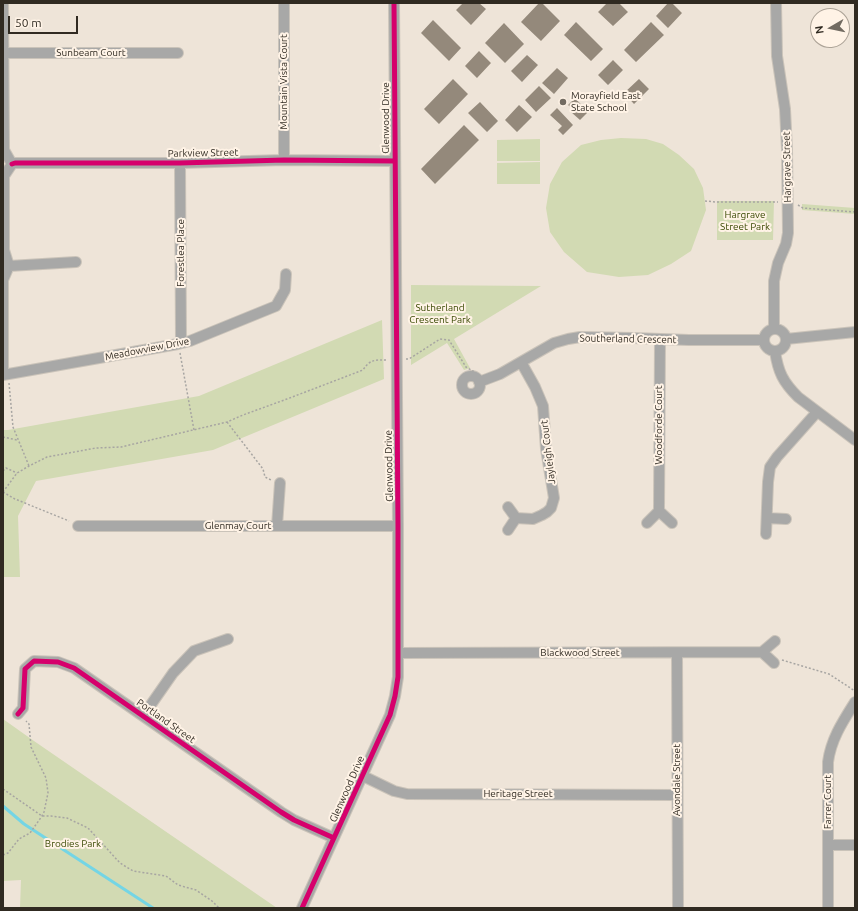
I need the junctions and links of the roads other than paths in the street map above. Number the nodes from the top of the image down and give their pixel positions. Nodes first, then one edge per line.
1 (3, 3) edge
2 (284, 3) edge
3 (394, 3) edge
4 (776, 3) edge
5 (3, 53) edge
6 (178, 53) dead end
7 (284, 160) junction
8 (395, 161) junction
9 (180, 163) junction
10 (12, 164) junction
11 (76, 262) dead end
12 (9, 266) junction
13 (286, 274) dead end
14 (774, 328) junction
15 (855, 332) edge
16 (660, 339) junction
17 (786, 339) junction
18 (763, 340) junction
19 (179, 344) junction
20 (775, 351) junction
21 (521, 362) junction
22 (5, 375) edge
23 (475, 379) road end
24 (817, 412) junction
25 (855, 440) edge
26 (280, 483) road end
27 (508, 507) dead end
28 (659, 510) junction
29 (516, 518) junction
30 (767, 518) junction
31 (786, 519) dead end
32 (647, 523) dead end
33 (672, 523) dead end
34 (78, 526) road end
35 (277, 526) junction
36 (398, 526) junction
37 (508, 530) dead end
38 (766, 534) dead end
39 (228, 639) dead end
40 (775, 641) dead end
41 (762, 652) junction
42 (399, 653) junction
43 (676, 653) junction
44 (774, 663) road end
45 (855, 702) edge
46 (18, 714) road end
47 (143, 716) junction
48 (363, 776) junction
49 (677, 795) junction
50 (334, 838) junction
51 (828, 845) junction
52 (855, 845) edge
53 (302, 908) edge
54 (678, 908) edge
55 (828, 908) edge

1 - 5 street
2 - 7 street, Mountain Vista Court
3 - 8 street, Glenwood Drive
4 - 14 street, Hargrave Street
5 - 6 street, Sunbeam Court
5 - 10 street
7 - 8 street, Parkview Street
7 - 9 street, Parkview Street
8 - 36 street, Glenwood Drive
9 - 10 street, Parkview Street
9 - 19 street, Forestlea Place
10 - 12 street
11 - 12 street
12 - 22 street
13 - 19 street, Meadowview Drive
14 - 17 street
14 - 18 street
15 - 17 street
16 - 18 street, Southerland Crescent
16 - 21 street, Southerland Crescent
16 - 28 street, Woodforde Court
17 - 20 street
18 - 20 street
19 - 22 street, Meadowview Drive
20 - 24 street
21 - 23 street, Southerland Crescent
21 - 29 street, Jayleigh Court
24 - 25 street
24 - 30 street
26 - 35 street
27 - 29 street
28 - 32 street
28 - 33 street
29 - 37 street
30 - 31 street
30 - 38 street
34 - 35 street, Glenmay Court
35 - 36 street, Glenmay Court
36 - 42 street, Glenwood Drive
39 - 47 street
40 - 41 street
41 - 43 street, Blackwood Street
41 - 44 street
42 - 43 street, Blackwood Street
42 - 48 street, Glenwood Drive
43 - 49 street, Avondale Street
45 - 51 street, Farrer Court
46 - 47 street, Portland Street
47 - 50 street, Portland Street
48 - 49 street, Heritage Street
48 - 50 street, Glenwood Drive
49 - 54 street, Avondale Street
50 - 53 street, Glenwood Drive
51 - 52 street
51 - 55 street, Farrer Court

